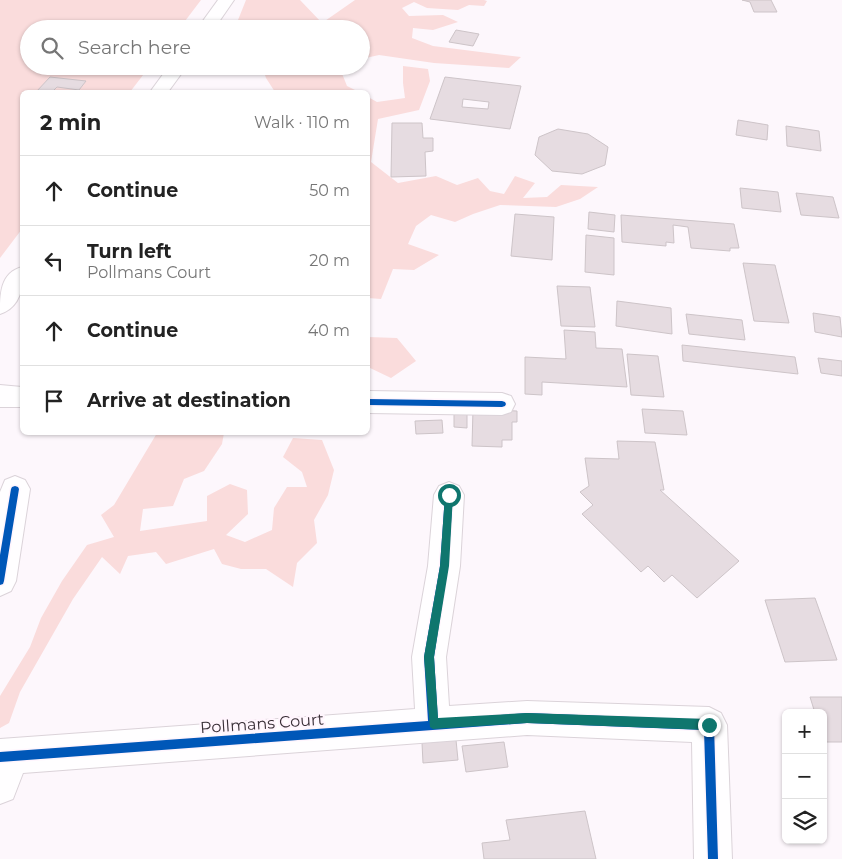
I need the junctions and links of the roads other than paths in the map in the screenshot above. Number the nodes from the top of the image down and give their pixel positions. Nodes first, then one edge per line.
1 (226, 0) edge
2 (212, 20) edge
3 (171, 75) edge
4 (160, 90) edge
5 (20, 278) edge
6 (0, 305) edge
7 (0, 396) edge
8 (20, 396) edge
9 (370, 402) edge
10 (502, 404) dead end
11 (15, 489) dead end
12 (449, 495) dead end
13 (0, 581) edge
14 (433, 724) junction
15 (4, 767) edge
16 (713, 859) edge

1 - 2 street
3 - 4 street
5 - 6 street
7 - 8 street
9 - 10 street
11 - 13 street
12 - 14 street
14 - 15 street, Pollmans Court
14 - 16 street, Pollmans Court

